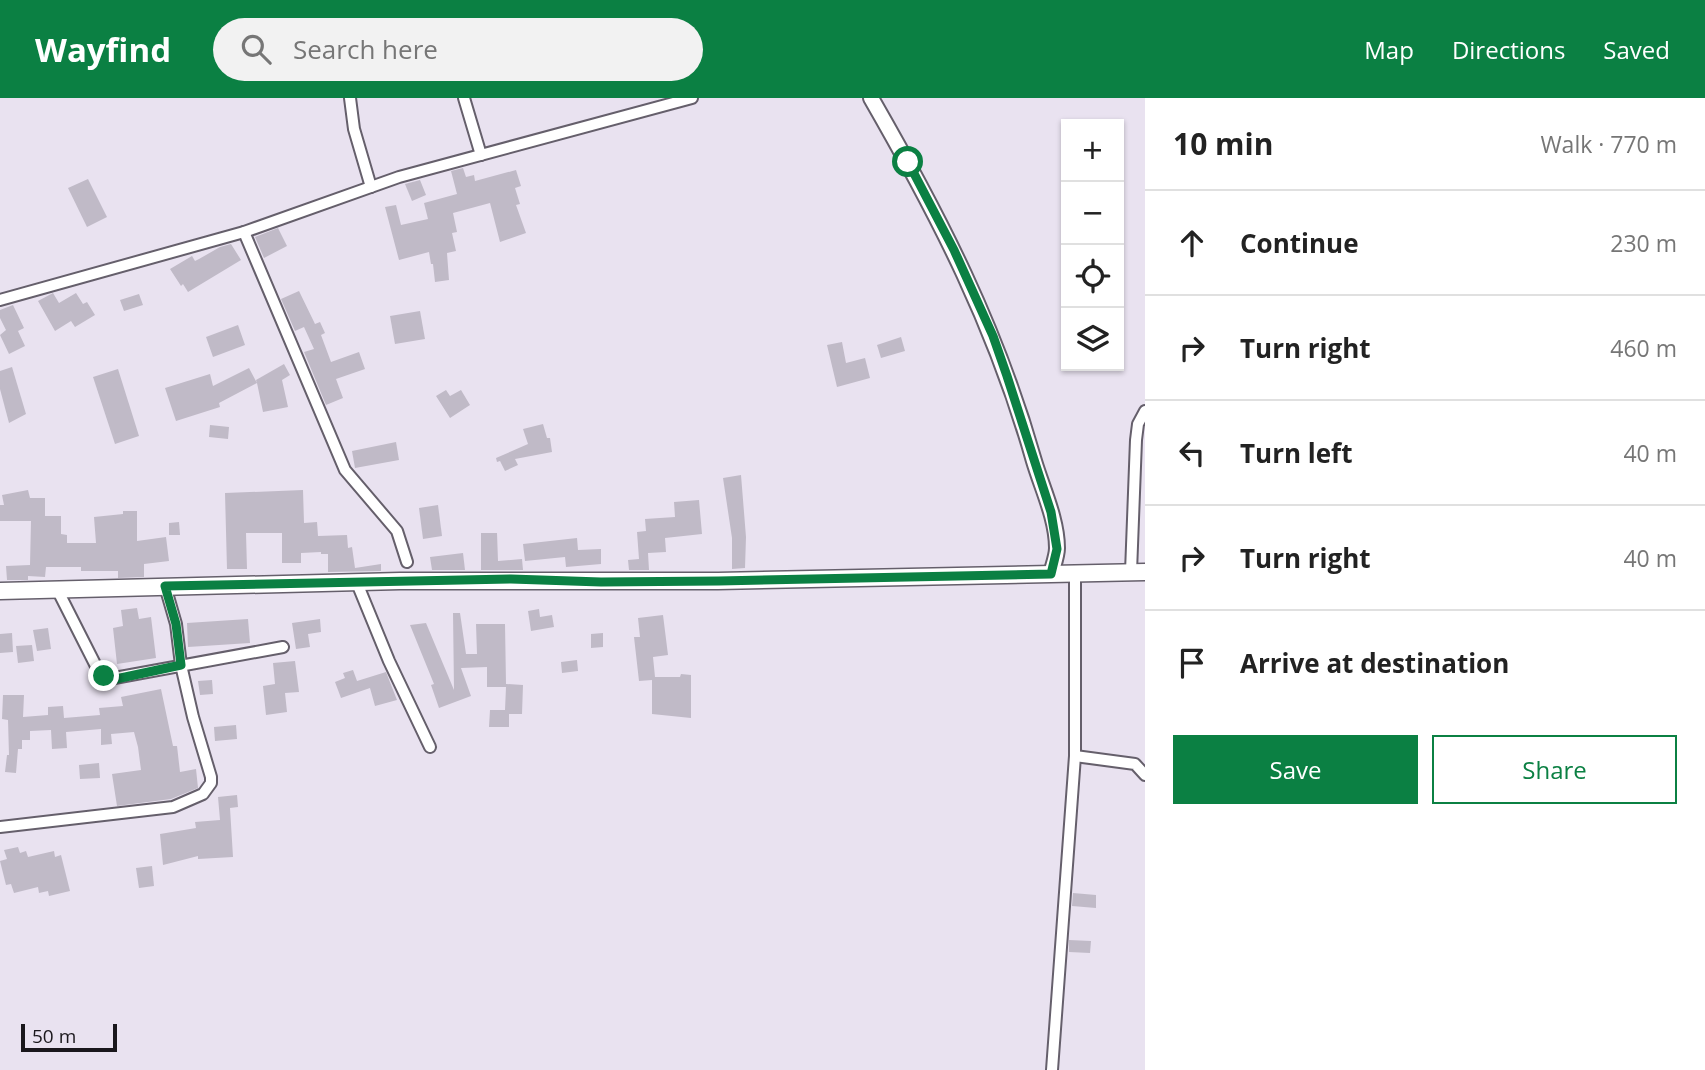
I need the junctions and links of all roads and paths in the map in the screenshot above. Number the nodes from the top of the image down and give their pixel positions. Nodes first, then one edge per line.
1 (350, 98) edge
2 (464, 98) edge
3 (692, 98) edge
4 (871, 98) edge
5 (481, 155) junction
6 (371, 187) junction
7 (243, 232) junction
8 (0, 300) edge
9 (1145, 411) edge
10 (405, 571) junction
11 (1138, 572) edge
12 (1075, 573) junction
13 (1051, 574) junction
14 (357, 583) junction
15 (165, 586) junction
16 (0, 591) edge
17 (58, 591) junction
18 (283, 647) dead end
19 (181, 665) junction
20 (430, 747) dead end
21 (1075, 756) junction
22 (1145, 775) edge
23 (0, 827) edge
24 (1052, 1070) edge

1 - 6 street
2 - 5 street
3 - 5 street
4 - 13 street
5 - 6 street
6 - 7 street
7 - 8 street
7 - 10 street
9 - 11 street
10 - 13 main road
10 - 14 main road
11 - 12 main road
12 - 13 main road
12 - 21 street
14 - 15 main road
14 - 20 street
15 - 17 main road
15 - 19 street
16 - 17 main road
17 - 19 street
18 - 19 street
19 - 23 street
21 - 22 street
21 - 24 street

